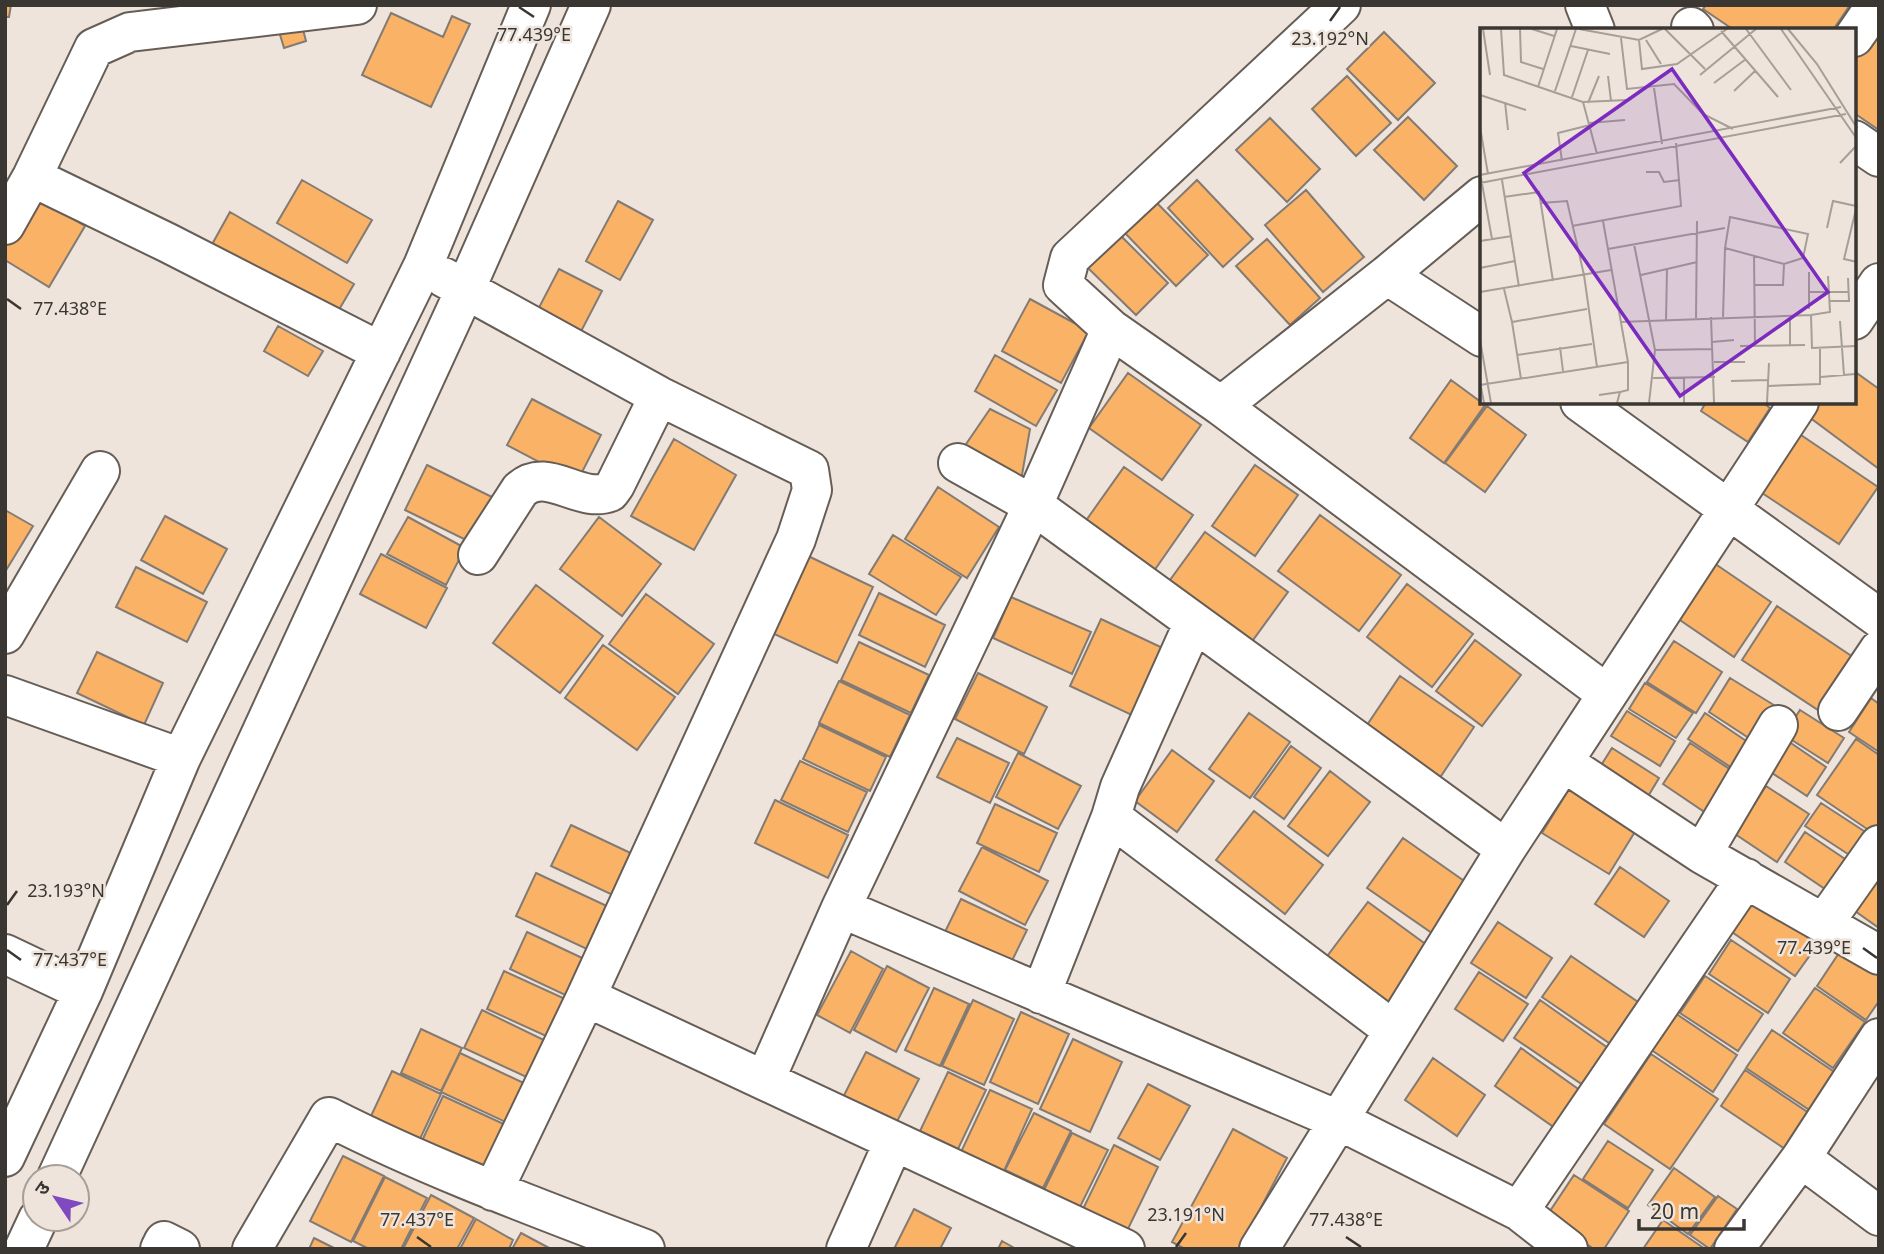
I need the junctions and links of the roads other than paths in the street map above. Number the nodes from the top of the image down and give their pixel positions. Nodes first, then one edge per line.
1 (357, 5) edge
2 (531, 5) edge
3 (591, 5) edge
4 (1341, 5) edge
5 (1586, 5) edge
6 (1876, 5) edge
7 (1594, 28) edge
8 (1856, 34) edge
9 (1856, 141) edge
10 (1879, 157) edge
11 (32, 177) junction
12 (1480, 198) edge
13 (5, 225) edge
14 (423, 267) junction
15 (1387, 275) junction
16 (466, 288) junction
17 (1111, 329) junction
18 (1480, 336) edge
19 (381, 352) junction
20 (659, 396) junction
21 (1583, 404) edge
22 (1798, 404) edge
23 (1222, 406) junction
24 (958, 463) dead end
25 (100, 471) dead end
26 (1033, 506) junction
27 (1728, 510) junction
28 (478, 555) dead end
29 (1879, 618) edge
30 (1194, 622) junction
31 (5, 634) edge
32 (1879, 650) edge
33 (1607, 694) junction
34 (5, 695) edge
35 (1838, 711) dead end
36 (1778, 725) dead end
37 (181, 758) junction
38 (1563, 762) junction
39 (1111, 817) junction
40 (1879, 845) edge
41 (1506, 849) junction
42 (1702, 854) junction
43 (1746, 878) junction
44 (841, 908) junction
45 (1824, 923) junction
46 (5, 954) edge
47 (1879, 955) edge
48 (83, 991) junction
49 (1041, 994) junction
50 (586, 998) junction
51 (1394, 1030) junction
52 (1879, 1038) edge
53 (765, 1080) junction
54 (1338, 1119) junction
55 (894, 1141) junction
56 (5, 1157) edge
57 (1801, 1158) junction
58 (63, 1163) edge
59 (492, 1191) junction
60 (1519, 1212) junction
61 (1879, 1216) edge
62 (31, 1233) edge
63 (24, 1249) edge
64 (160, 1249) edge
65 (180, 1249) edge
66 (252, 1249) edge
67 (645, 1249) edge
68 (846, 1249) edge
69 (1125, 1249) edge
70 (1259, 1249) edge
71 (1568, 1249) edge
72 (1734, 1249) edge

1 - 11 street
2 - 14 street
3 - 16 street
4 - 17 street
5 - 7 street
6 - 8 street
9 - 10 street
11 - 13 street
11 - 19 street
12 - 15 street
14 - 16 street
14 - 19 street
15 - 18 street
15 - 23 street
16 - 20 street
16 - 58 street
17 - 23 street
17 - 26 street
19 - 37 street
20 - 28 street
20 - 50 street
21 - 27 street
22 - 27 street
23 - 33 street
24 - 26 street
25 - 31 street
26 - 30 street
26 - 44 street
27 - 29 street
27 - 33 street
30 - 39 street
30 - 41 street
32 - 35 street
33 - 38 street
34 - 37 street
36 - 42 street
37 - 48 street
38 - 41 street
38 - 42 street
39 - 49 street
39 - 51 street
40 - 45 street
41 - 51 street
42 - 43 street
43 - 45 street
43 - 60 street
44 - 49 street
44 - 53 street
45 - 47 street
46 - 48 street
48 - 56 street
49 - 54 street
50 - 53 street
50 - 59 street
51 - 54 street
52 - 57 street
53 - 55 street
54 - 60 street
54 - 70 street
55 - 68 street
55 - 69 street
57 - 61 street
57 - 72 street
59 - 66 street
59 - 67 street
60 - 71 street
62 - 63 street
64 - 65 street

